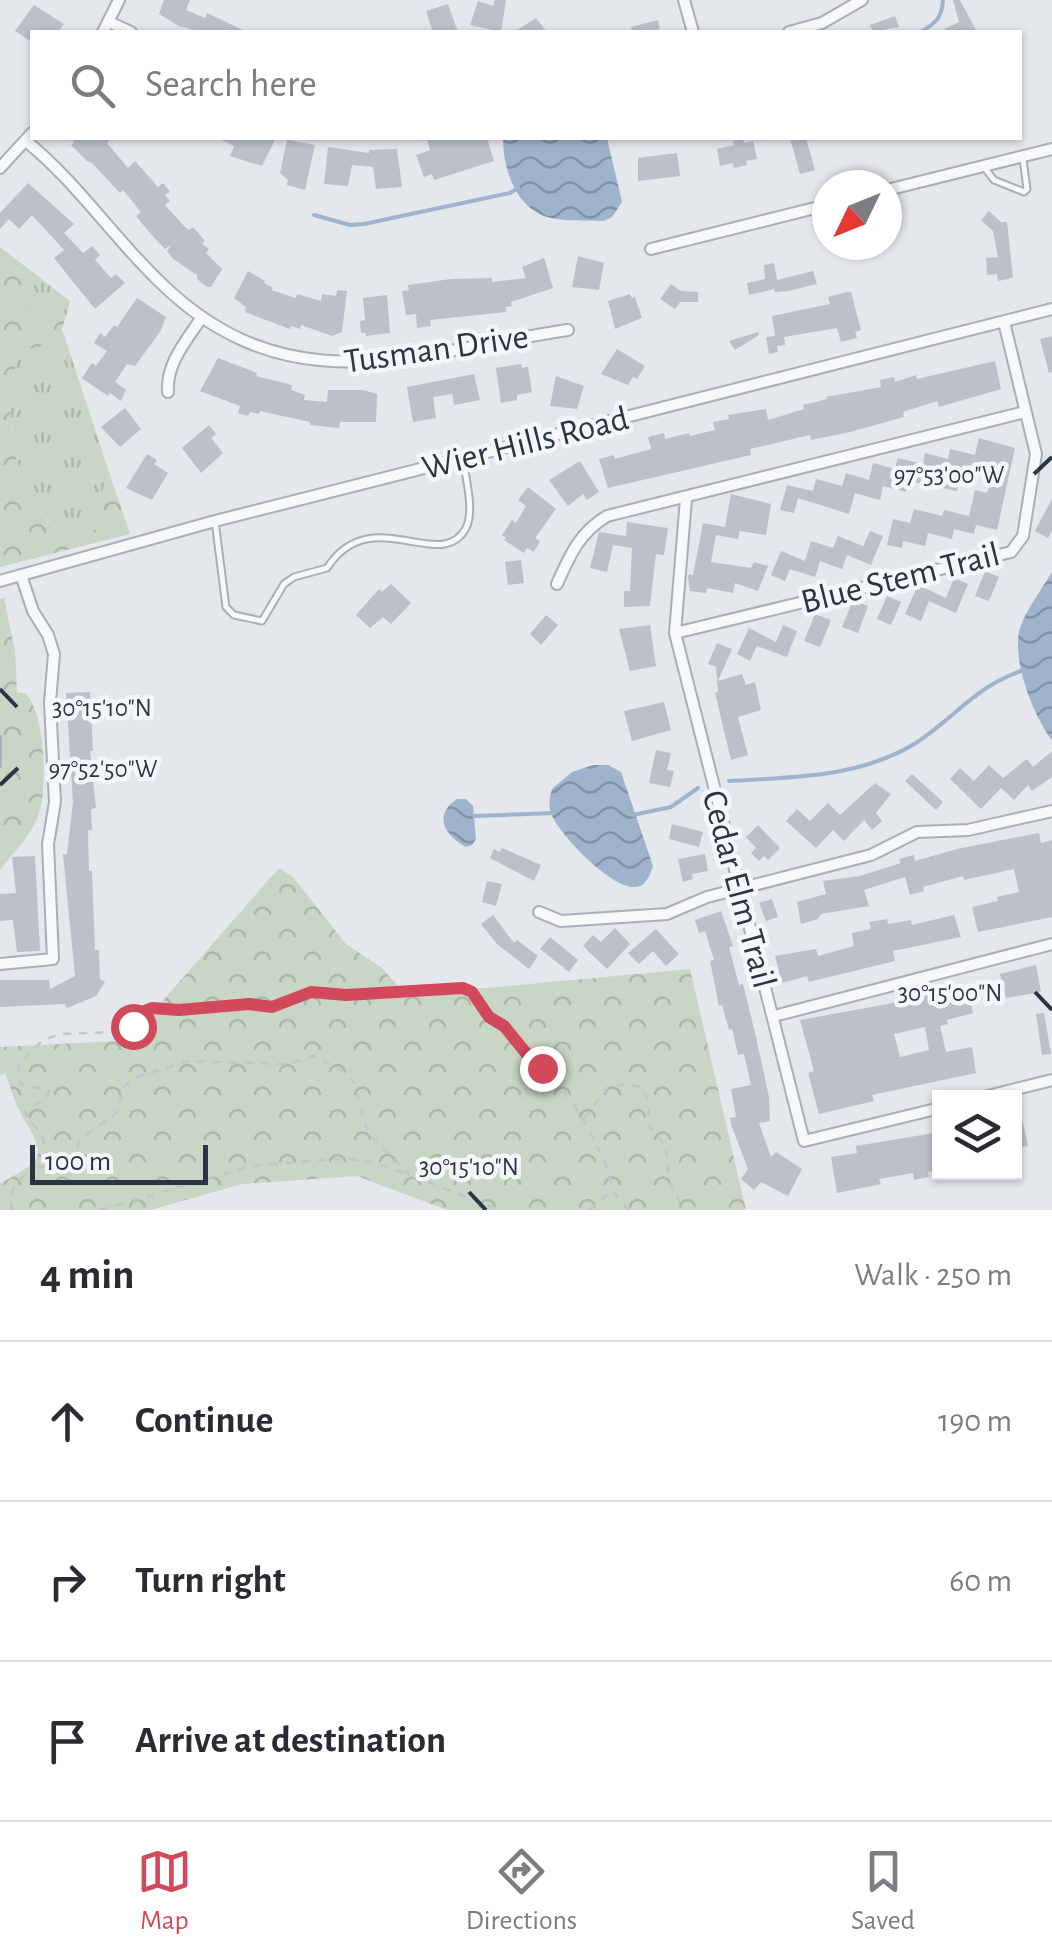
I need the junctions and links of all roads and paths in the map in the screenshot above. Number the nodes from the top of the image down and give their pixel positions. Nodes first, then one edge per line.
1 (119, 0) edge
2 (684, 0) edge
3 (862, 0) edge
4 (106, 27) edge
5 (692, 30) edge
6 (798, 30) edge
7 (29, 137) edge
8 (32, 140) edge
9 (1052, 149) edge
10 (1022, 156) junction
11 (984, 166) junction
12 (0, 168) edge
13 (902, 186) edge
14 (812, 209) edge
15 (651, 249) dead end
16 (1052, 309) edge
17 (202, 317) junction
18 (1004, 322) junction
19 (568, 330) dead end
20 (168, 392) dead end
21 (1025, 412) junction
22 (464, 458) junction
23 (686, 498) junction
24 (215, 521) junction
25 (21, 576) junction
26 (1, 580) edge
27 (557, 584) dead end
28 (675, 632) junction
29 (1052, 811) edge
30 (738, 889) junction
31 (540, 912) dead end
32 (1052, 944) edge
33 (0, 964) edge
34 (774, 1016) junction
35 (1052, 1080) edge
36 (1012, 1090) edge
37 (932, 1110) edge
38 (583, 1119) junction
39 (392, 1158) junction
40 (384, 1166) junction
41 (36, 1167) junction
42 (410, 1175) junction
43 (613, 1190) junction
44 (12, 1210) edge
45 (100, 1210) edge
46 (500, 1210) edge
47 (589, 1210) edge
48 (628, 1210) edge
49 (684, 1210) edge

1 - 4 street
2 - 5 street
3 - 6 street
7 - 12 street
8 - 17 street, Tusman Drive
9 - 10 street
10 - 11 street
10 - 11 lane
11 - 13 street
14 - 15 street
16 - 18 street, Wier Hills Road
17 - 19 street, Tusman Drive
17 - 20 street
18 - 21 street, Blue Stem Trail
18 - 22 street, Wier Hills Road
21 - 23 street
21 - 28 street, Blue Stem Trail
22 - 24 street, Wier Hills Road
22 - 24 lane
23 - 27 street
23 - 28 street, Cedar Elm Trail
24 - 25 street, Wier Hills Road
25 - 26 street, Wier Hills Road
25 - 33 street
28 - 30 street, Cedar Elm Trail
29 - 30 street
30 - 31 street
30 - 34 street, Cedar Elm Trail
32 - 34 street
34 - 37 street, Cedar Elm Trail
35 - 36 street
38 - 41 path
38 - 43 path
38 - 49 path
39 - 40 path
39 - 41 path
39 - 42 path
40 - 42 path
40 - 45 path
41 - 44 path
42 - 46 path
43 - 47 path
43 - 48 path

